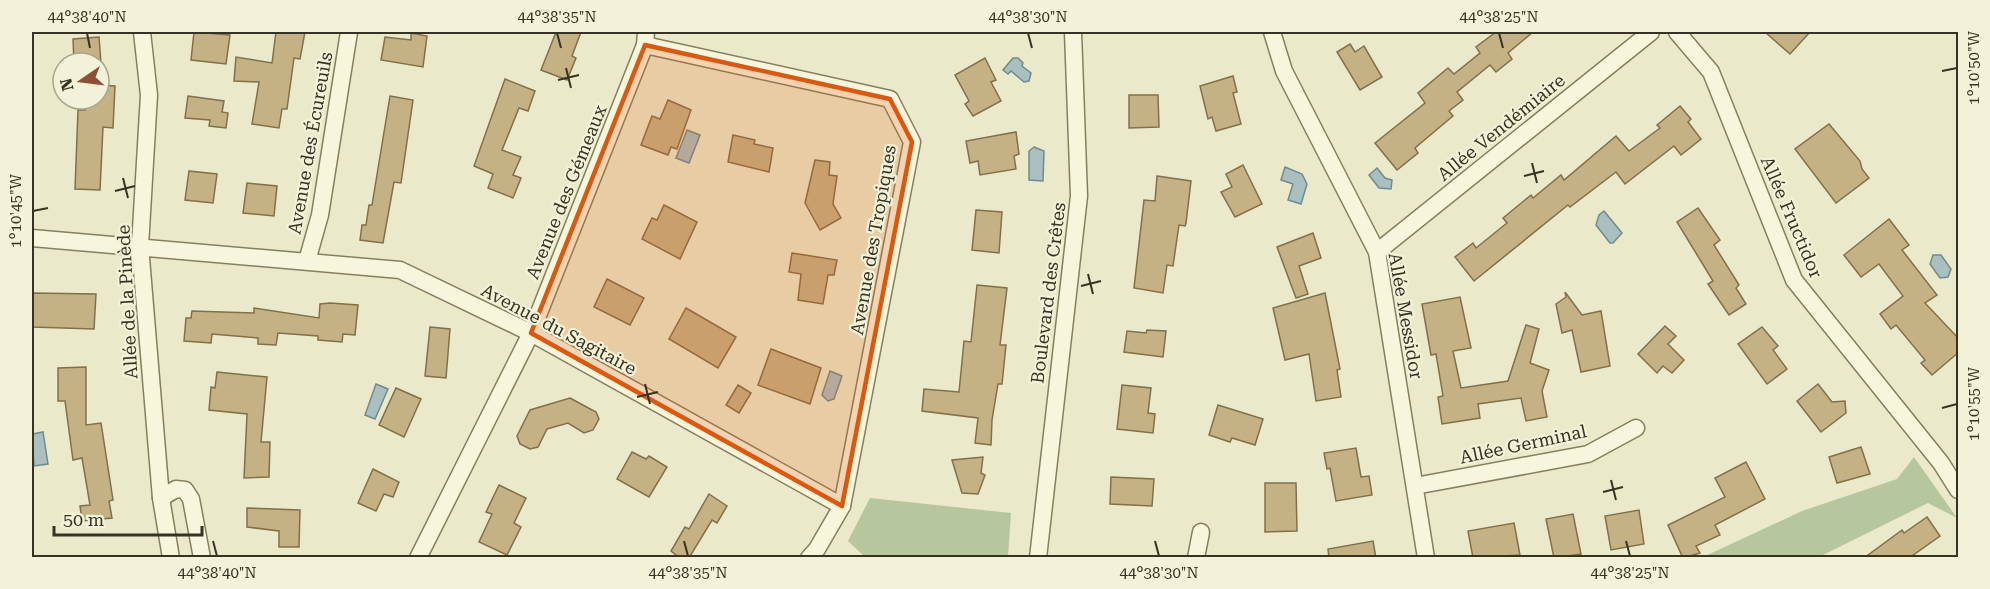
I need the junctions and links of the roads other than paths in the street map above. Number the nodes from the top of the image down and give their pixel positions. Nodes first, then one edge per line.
1 (142, 32) edge
2 (349, 32) edge
3 (1073, 32) edge
4 (1272, 32) edge
5 (1651, 32) edge
6 (1677, 32) edge
7 (646, 38) edge
8 (32, 238) edge
9 (140, 246) junction
10 (1377, 252) junction
11 (307, 261) junction
12 (531, 333) junction
13 (1636, 428) dead end
14 (1415, 486) junction
15 (1959, 490) edge
16 (161, 498) junction
17 (842, 506) junction
18 (1202, 532) dead end
19 (171, 558) edge
20 (202, 558) edge
21 (418, 558) edge
22 (809, 558) edge
23 (1038, 558) edge
24 (1196, 558) edge
25 (1426, 558) edge

1 - 9 street, Allée de la Pinède
2 - 11 street, Avenue des Écureuils
3 - 23 street, Boulevard des Crêtes
4 - 10 street, Allée Messidor
5 - 10 street, Allée Vendémiaire
6 - 15 street, Allée Fructidor
7 - 12 street, Avenue des Gémeaux
7 - 17 street, Avenue des Tropiques
8 - 9 street, Avenue du Sagitaire
9 - 11 street, Avenue du Sagitaire
9 - 16 street, Allée de la Pinède
10 - 14 street, Allée Messidor
11 - 12 street, Avenue du Sagitaire
12 - 17 street, Avenue du Sagitaire
12 - 21 street, Avenue des Gémeaux
13 - 14 street, Allée Germinal
14 - 25 street, Allée Messidor
16 - 19 street, Allée de la Pinède
16 - 20 street
17 - 22 street, Avenue des Tropiques
18 - 24 street

